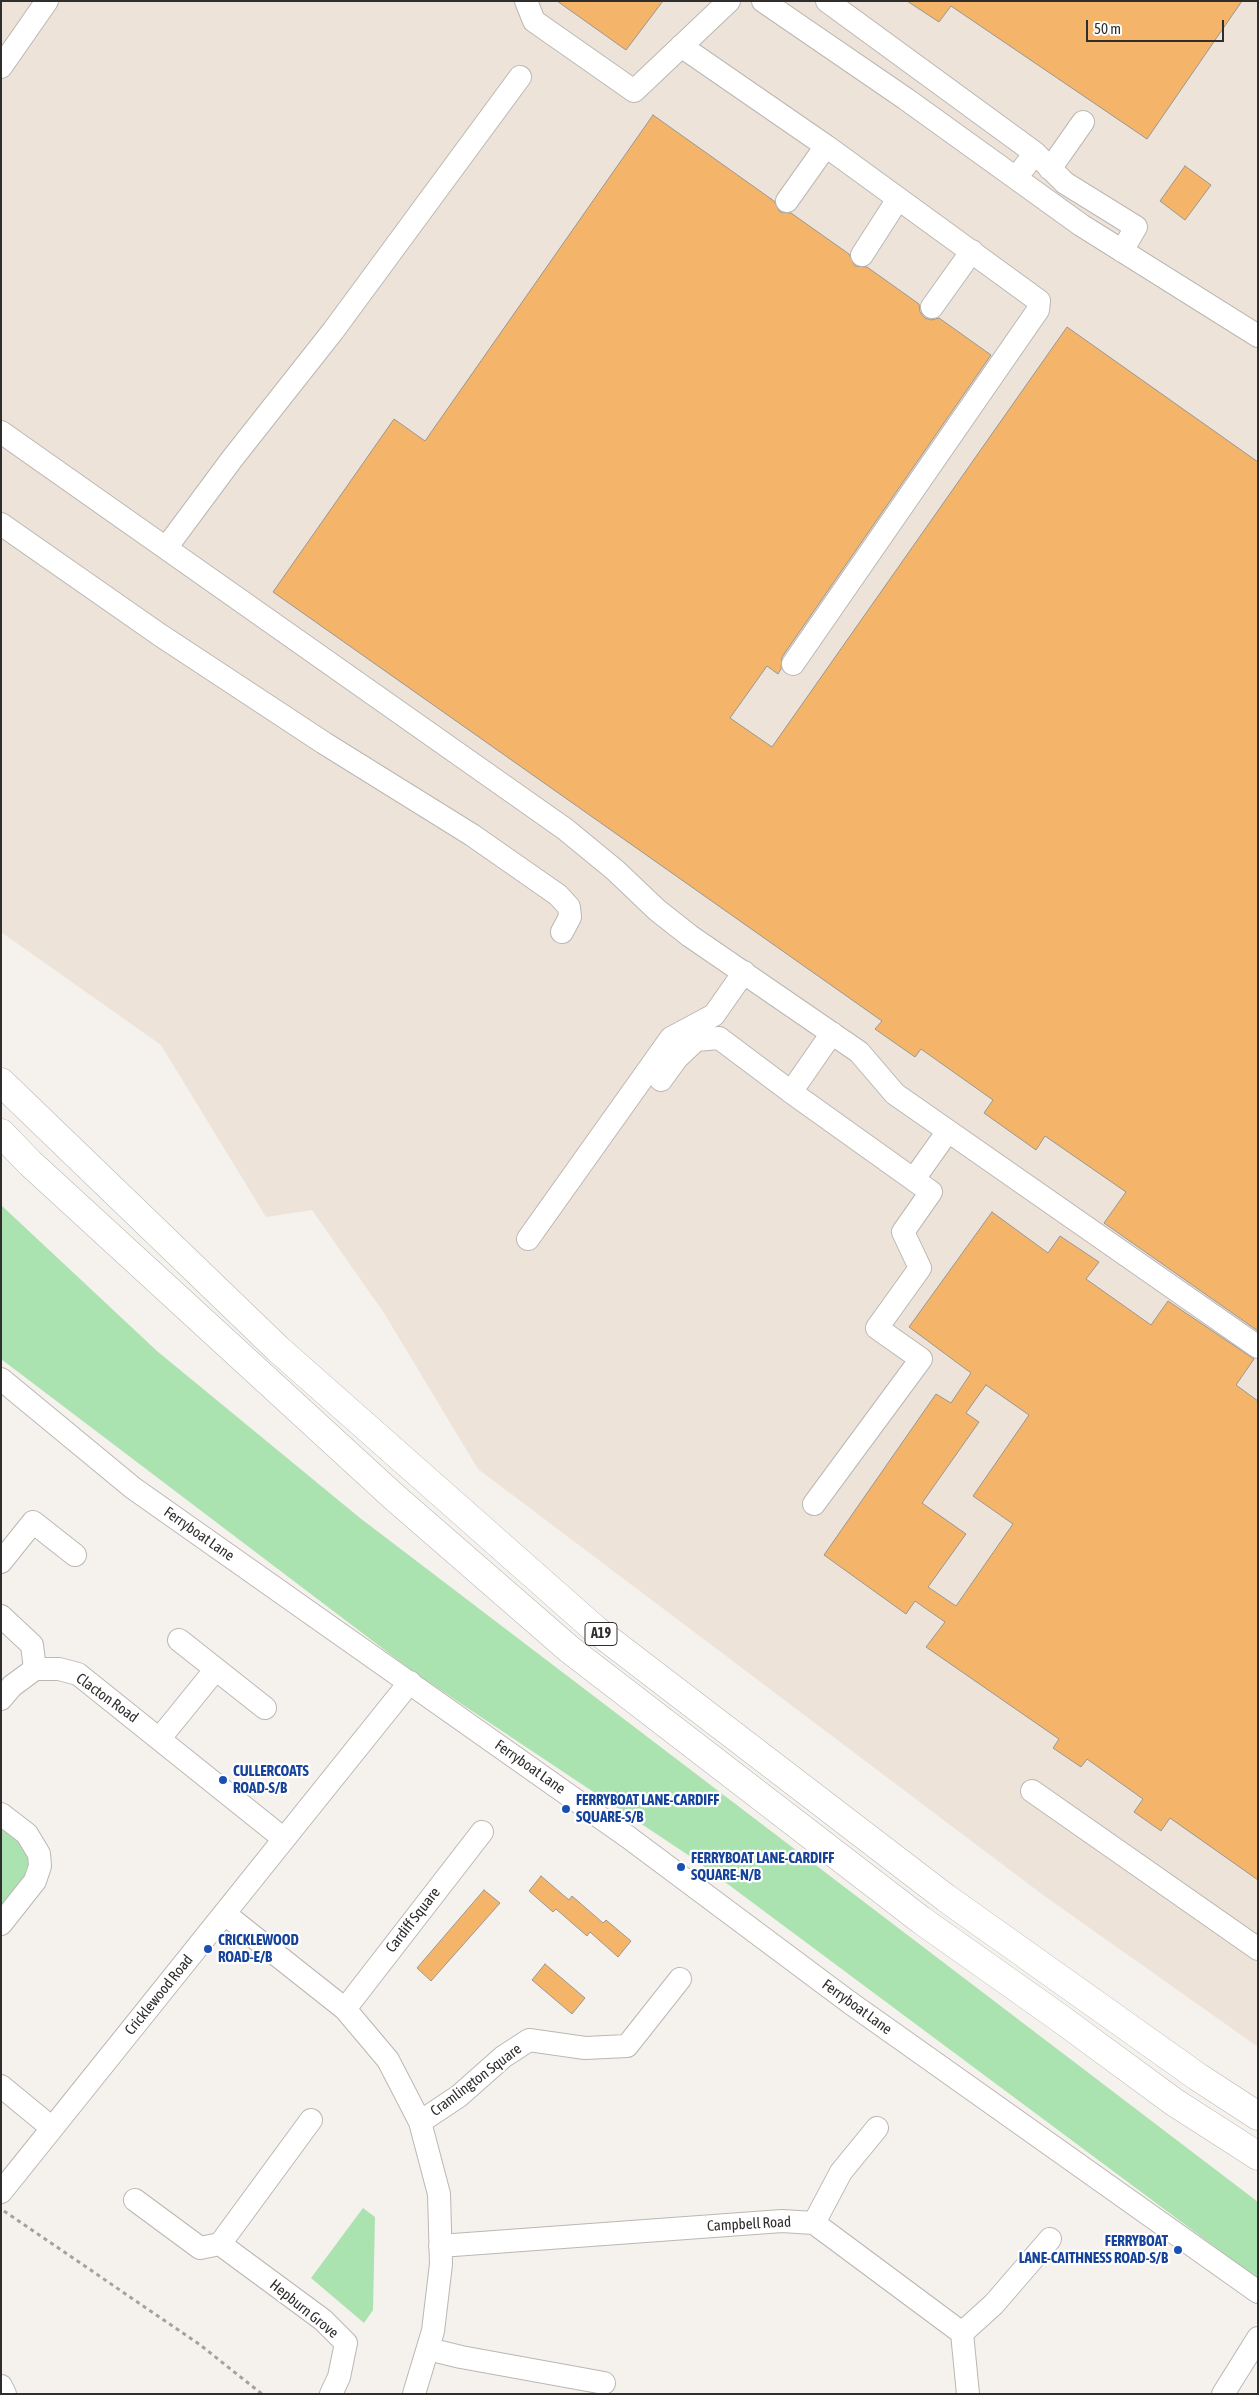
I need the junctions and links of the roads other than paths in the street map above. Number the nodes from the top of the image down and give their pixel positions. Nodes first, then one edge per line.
1 (47, 1) edge
2 (526, 1) edge
3 (729, 1) edge
4 (827, 1) edge
5 (772, 5) edge
6 (681, 46) junction
7 (1, 67) edge
8 (926, 72) junction
9 (520, 76) dead end
10 (906, 98) junction
11 (1083, 122) dead end
12 (826, 146) junction
13 (1035, 153) junction
14 (1050, 169) junction
15 (1016, 178) junction
16 (898, 198) junction
17 (787, 201) dead end
18 (972, 251) junction
19 (1122, 251) junction
20 (862, 256) dead end
21 (932, 307) dead end
22 (1258, 336) edge
23 (1, 432) edge
24 (1, 524) edge
25 (166, 548) junction
26 (793, 664) dead end
27 (562, 932) dead end
28 (744, 972) junction
29 (832, 1033) junction
30 (1, 1082) edge
31 (791, 1092) junction
32 (948, 1132) junction
33 (1, 1133) edge
34 (914, 1179) junction
35 (565, 1213) dead end
36 (528, 1239) dead end
37 (1258, 1347) edge
38 (1, 1379) edge
39 (814, 1504) dead end
40 (75, 1555) dead end
41 (1, 1562) edge
42 (1, 1616) edge
43 (179, 1640) dead end
44 (35, 1669) junction
45 (216, 1670) junction
46 (410, 1682) junction
47 (1, 1699) edge
48 (265, 1708) dead end
49 (160, 1738) junction
50 (1032, 1791) dead end
51 (1, 1814) edge
52 (482, 1832) dead end
53 (284, 1839) junction
54 (225, 1914) junction
55 (1, 1924) edge
56 (1258, 1949) edge
57 (680, 1979) dead end
58 (345, 2008) junction
59 (1, 2086) edge
60 (1258, 2116) edge
61 (311, 2120) dead end
62 (420, 2122) junction
63 (52, 2128) junction
64 (877, 2128) dead end
65 (1258, 2156) edge
66 (1, 2192) edge
67 (135, 2200) dead end
68 (814, 2223) junction
69 (1050, 2239) dead end
70 (220, 2244) junction
71 (440, 2246) junction
72 (1258, 2292) edge
73 (962, 2333) junction
74 (1258, 2338) edge
75 (428, 2349) junction
76 (604, 2383) dead end
77 (1, 2386) edge
78 (5, 2394) edge
79 (331, 2394) edge
80 (414, 2394) edge
81 (968, 2394) edge
82 (1223, 2394) edge

1 - 7 street
2 - 6 street
3 - 6 street
4 - 8 street
5 - 10 street
6 - 12 street
8 - 10 street
8 - 13 street
9 - 25 street
10 - 15 street
11 - 14 street
12 - 16 street
12 - 17 street
13 - 14 street
13 - 15 street
14 - 19 street
15 - 19 street
16 - 18 street
16 - 20 street
18 - 21 street
18 - 26 street
19 - 22 street
23 - 25 street
24 - 27 street
25 - 28 street
28 - 29 street
28 - 36 street
29 - 31 street
29 - 32 street
30 - 60 highway, A19
31 - 34 street
31 - 35 street
32 - 34 street
32 - 37 street
33 - 65 highway, A19
34 - 39 street
38 - 46 street, Ferryboat Lane
40 - 41 street
42 - 44 street
43 - 45 street
44 - 47 street
44 - 49 street, Clacton Road
45 - 48 street
45 - 49 street
46 - 53 street, Cricklewood Road
46 - 72 street, Ferryboat Lane
49 - 53 street, Clacton Road
50 - 56 street
51 - 55 street
52 - 58 street, Cardiff Square
53 - 54 street, Cricklewood Road
54 - 58 street
54 - 63 street, Cricklewood Road
57 - 62 street, Cramlington Square
58 - 62 street
59 - 63 street
61 - 70 street
62 - 71 street
63 - 66 street, Cricklewood Road
64 - 68 street
67 - 70 street
68 - 71 street, Campbell Road
68 - 73 street
69 - 73 street
70 - 79 street, Hepburn Grove
71 - 75 street
73 - 81 street
74 - 82 street
75 - 76 street
75 - 80 street
77 - 78 street

